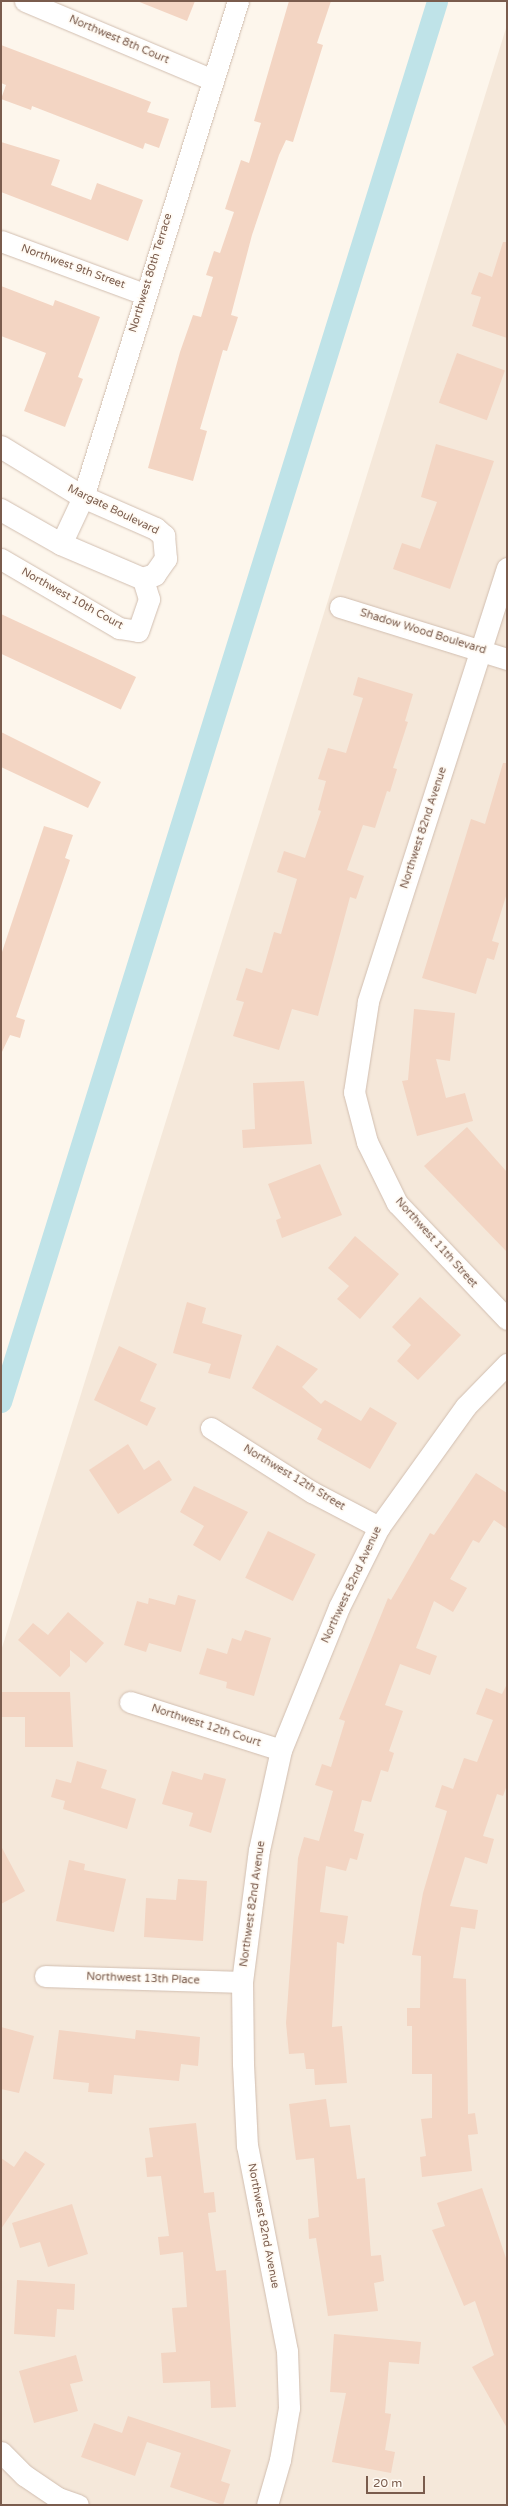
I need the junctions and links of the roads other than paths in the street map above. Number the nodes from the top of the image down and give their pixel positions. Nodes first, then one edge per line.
1 (25, 1) edge
2 (238, 1) edge
3 (213, 80) junction
4 (1, 241) edge
5 (144, 294) junction
6 (1, 447) edge
7 (83, 497) junction
8 (1, 510) edge
9 (61, 544) junction
10 (1, 559) edge
11 (507, 568) edge
12 (143, 579) junction
13 (340, 607) dead end
14 (482, 650) junction
15 (507, 659) edge
16 (354, 1092) joint
17 (507, 1319) edge
18 (507, 1364) edge
19 (211, 1428) dead end
20 (378, 1527) junction
21 (130, 1702) dead end
22 (281, 1750) junction
23 (45, 1976) dead end
24 (242, 1982) junction
25 (1, 2452) edge
26 (78, 2505) edge
27 (267, 2505) edge

1 - 3 street, Northwest 8th Court
2 - 3 street, Northwest 80th Terrace
3 - 5 street, Northwest 80th Terrace
4 - 5 street, Northwest 9th Street
5 - 7 street, Northwest 80th Terrace
6 - 7 street, Margate Boulevard
7 - 9 street, Northwest 80th Terrace
7 - 12 street, Margate Boulevard
8 - 9 street
9 - 12 street
10 - 12 street, Northwest 10th Court
11 - 14 street, Northwest 82nd Avenue
13 - 14 street, Shadow Wood Boulevard
14 - 15 street, Shadow Wood Boulevard
14 - 16 street, Northwest 82nd Avenue
16 - 17 street, Northwest 11th Street
18 - 20 street, Northwest 82nd Avenue
19 - 20 street, Northwest 12th Street
20 - 22 street, Northwest 82nd Avenue
21 - 22 street, Northwest 12th Court
22 - 24 street, Northwest 82nd Avenue
23 - 24 street, Northwest 13th Place
24 - 27 street, Northwest 82nd Avenue
25 - 26 street

